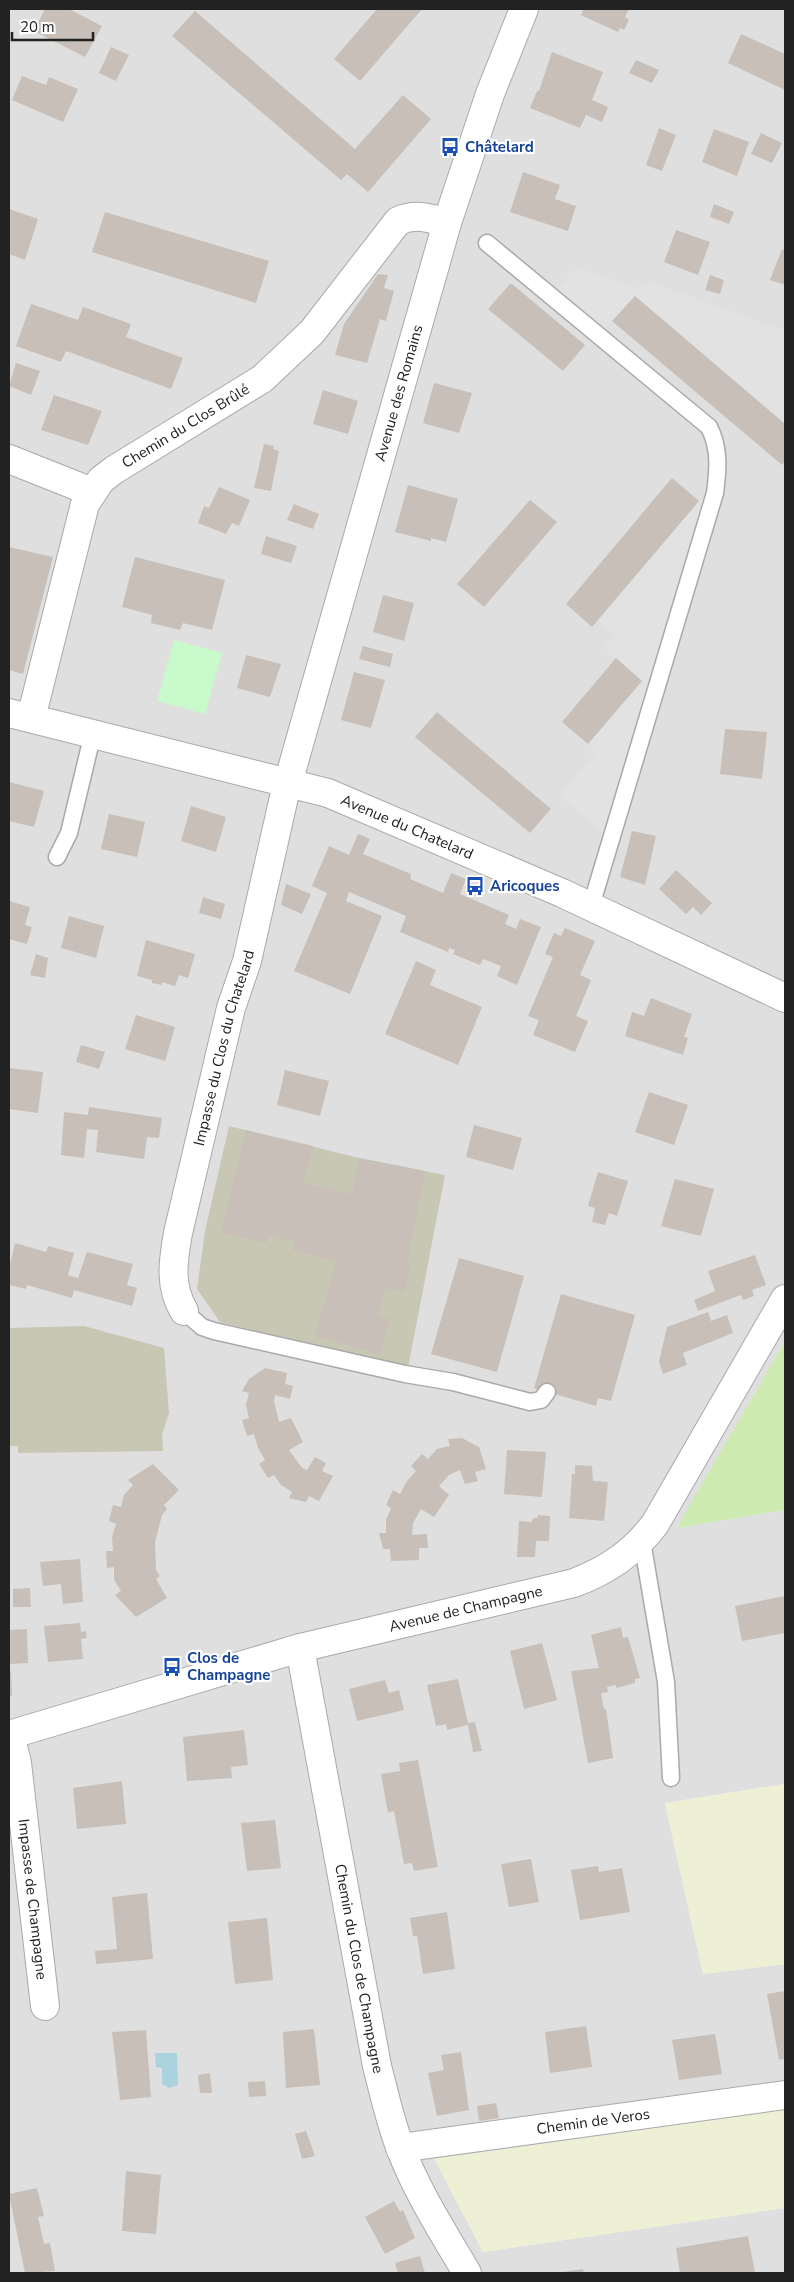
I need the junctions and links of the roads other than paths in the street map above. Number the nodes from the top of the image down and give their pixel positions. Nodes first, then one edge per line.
1 (524, 9) edge
2 (447, 223) junction
3 (487, 243) dead end
4 (9, 459) edge
5 (92, 492) junction
6 (20, 715) edge
7 (93, 733) junction
8 (289, 782) junction
9 (57, 857) dead end
10 (591, 906) junction
11 (785, 998) edge
12 (785, 1299) edge
13 (184, 1312) joint
14 (547, 1392) dead end
15 (642, 1541) junction
16 (300, 1648) junction
17 (9, 1735) edge
18 (671, 1778) dead end
19 (44, 2006) dead end
20 (785, 2096) edge
21 (400, 2148) junction
22 (467, 2273) edge

1 - 2 street, Avenue des Romains
2 - 5 street, Chemin du Clos Brûlé
2 - 8 street, Avenue des Romains
3 - 10 lane
4 - 5 street
5 - 6 street, Chemin du Clos Brûlé
6 - 7 street, Avenue du Chatelard
7 - 8 street, Avenue du Chatelard
7 - 9 lane
8 - 10 street, Avenue du Chatelard
8 - 13 street, Impasse du Clos du Chatelard
10 - 11 street, Avenue du Chatelard
12 - 15 street, Avenue de Champagne
13 - 14 lane
15 - 16 street, Avenue de Champagne
15 - 18 lane
16 - 17 street, Avenue de Champagne
16 - 21 street, Chemin du Clos de Champagne
17 - 19 street, Impasse de Champagne
20 - 21 street, Chemin de Veros
21 - 22 street, Chemin du Clos de Champagne

